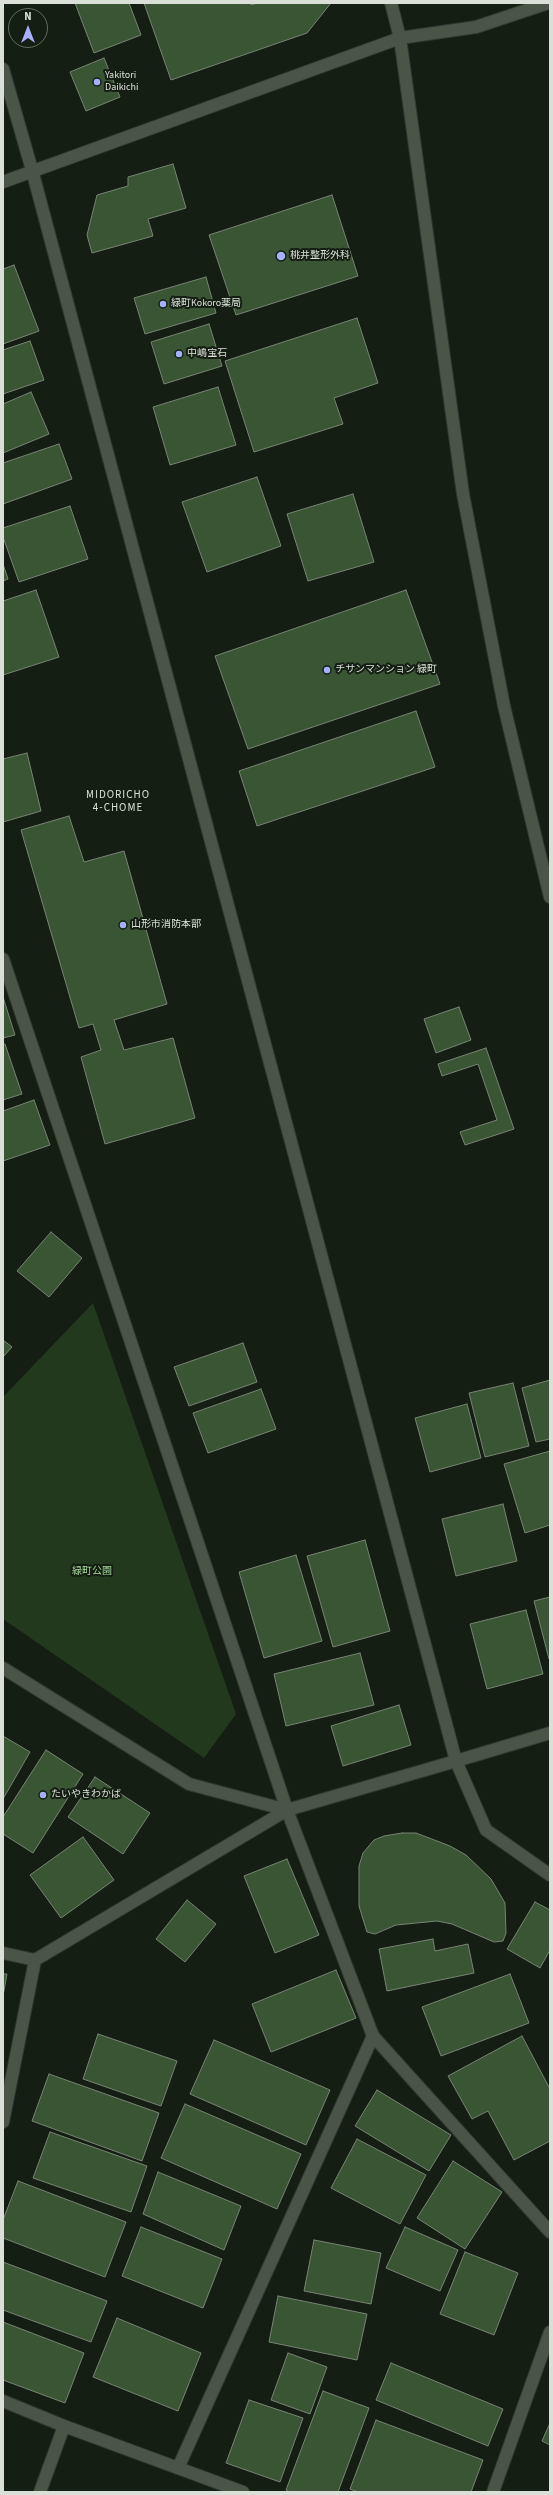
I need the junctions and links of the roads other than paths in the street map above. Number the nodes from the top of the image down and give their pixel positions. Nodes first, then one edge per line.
1 (391, 3) edge
2 (548, 3) edge
3 (400, 38) junction
4 (3, 69) edge
5 (32, 170) junction
6 (3, 182) edge
7 (550, 897) edge
8 (4, 964) edge
9 (3, 1668) edge
10 (550, 1733) edge
11 (456, 1761) junction
12 (287, 1810) junction
13 (550, 1875) edge
14 (3, 1953) edge
15 (35, 1960) junction
16 (373, 2036) junction
17 (3, 2122) edge
18 (550, 2232) edge
19 (550, 2332) edge
20 (3, 2400) edge
21 (64, 2426) junction
22 (178, 2468) junction
23 (40, 2492) edge
24 (243, 2492) edge
25 (493, 2492) edge

1 - 3 street
2 - 3 street
3 - 5 street
3 - 7 street
4 - 5 street
5 - 6 street
5 - 11 street
8 - 12 street
9 - 12 street
10 - 11 street
11 - 12 street
11 - 13 street
12 - 15 street
12 - 16 street
14 - 15 street
15 - 17 street
16 - 18 street
16 - 22 street
19 - 25 street
20 - 21 street
21 - 22 street
21 - 23 street
22 - 24 street

